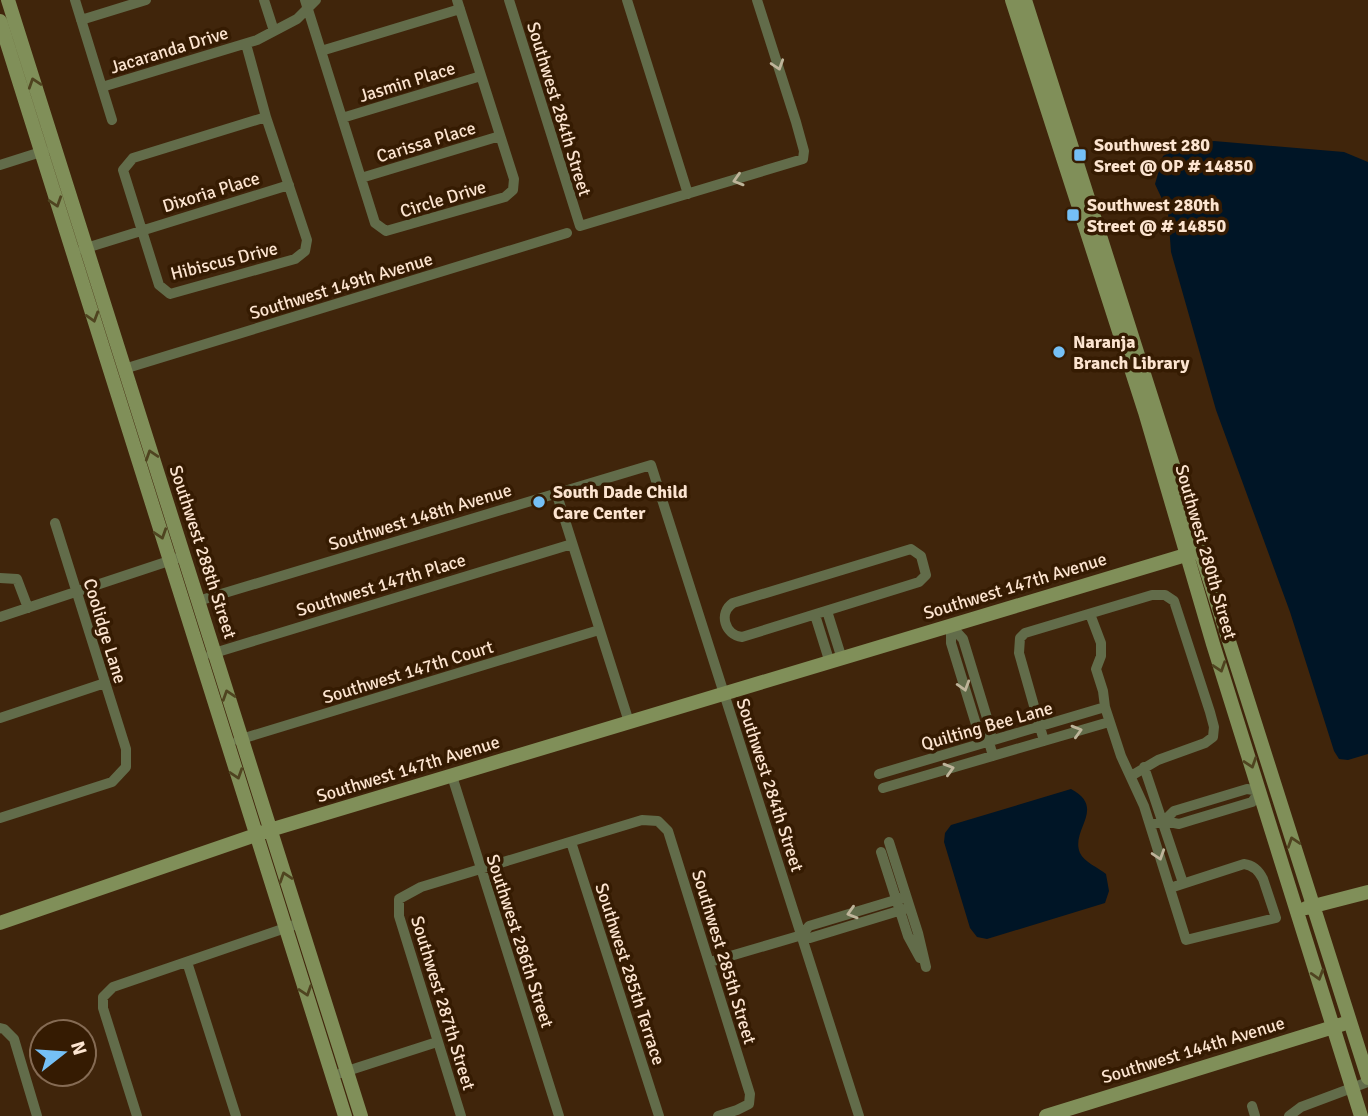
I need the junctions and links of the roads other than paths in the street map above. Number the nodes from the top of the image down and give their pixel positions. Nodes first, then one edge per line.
1 (8, 0) edge
2 (75, 0) edge
3 (146, 0) edge
4 (264, 0) edge
5 (316, 0) edge
6 (509, 0) edge
7 (627, 0) edge
8 (757, 0) edge
9 (1012, 0) edge
10 (1025, 0) edge
11 (306, 4) edge
12 (458, 4) edge
13 (81, 20) junction
14 (0, 21) edge
15 (274, 30) junction
16 (246, 44) junction
17 (321, 51) junction
18 (481, 76) junction
19 (1044, 82) junction
20 (102, 86) junction
21 (266, 117) junction
22 (342, 118) junction
23 (112, 120) dead end
24 (500, 136) junction
25 (48, 150) junction
26 (0, 165) edge
27 (361, 178) junction
28 (289, 185) junction
29 (688, 194) junction
30 (141, 230) junction
31 (567, 233) dead end
32 (79, 250) junction
33 (124, 369) junction
34 (651, 465) joint
35 (556, 492) junction
36 (55, 523) dead end
37 (572, 544) junction
38 (1193, 553) junction
39 (177, 559) junction
40 (0, 578) edge
41 (76, 591) junction
42 (198, 601) junction
43 (28, 607) junction
44 (827, 611) junction
45 (1090, 614) junction
46 (815, 615) junction
47 (0, 617) edge
48 (1223, 623) junction
49 (951, 626) junction
50 (1208, 628) junction
51 (599, 630) junction
52 (207, 655) junction
53 (836, 661) junction
54 (105, 683) junction
55 (724, 694) junction
56 (1105, 708) junction
57 (0, 718) edge
58 (629, 722) junction
59 (1109, 722) junction
60 (1040, 726) junction
61 (234, 741) junction
62 (989, 741) junction
63 (1044, 741) junction
64 (993, 756) junction
65 (1144, 767) junction
66 (879, 774) dead end
67 (452, 776) junction
68 (1131, 776) junction
69 (883, 788) dead end
70 (1275, 788) junction
71 (1260, 791) junction
72 (0, 818) edge
73 (1164, 821) junction
74 (1150, 825) junction
75 (263, 832) junction
76 (571, 842) junction
77 (889, 842) dead end
78 (881, 852) dead end
79 (481, 869) junction
80 (1183, 883) junction
81 (1170, 888) junction
82 (1368, 892) edge
83 (906, 896) junction
84 (895, 899) junction
85 (1314, 906) junction
86 (904, 909) junction
87 (1298, 910) junction
88 (0, 923) edge
89 (293, 926) junction
90 (802, 935) junction
91 (187, 962) junction
92 (710, 962) junction
93 (1351, 1021) junction
94 (1334, 1026) junction
95 (2, 1029) edge
96 (437, 1042) junction
97 (347, 1071) junction
98 (332, 1076) junction
99 (1368, 1080) edge
100 (1353, 1088) junction
101 (1303, 1112) edge
102 (37, 1116) edge
103 (137, 1116) edge
104 (236, 1116) edge
105 (345, 1116) edge
106 (361, 1116) edge
107 (461, 1116) edge
108 (559, 1116) edge
109 (659, 1116) edge
110 (718, 1116) edge
111 (859, 1116) edge
112 (1046, 1116) edge
113 (1289, 1116) edge
114 (1362, 1116) edge

25 -> 1 street, Southwest 288th Street
2 - 13 street
3 - 13 street
4 - 15 street
5 - 11 street
6 - 29 street, Southwest 284th Street
7 - 29 street
8 -> 29 street
9 - 19 street, Southwest 280th Street
10 - 19 street, Southwest 280th Street
11 - 15 street
11 - 17 street, Circle Drive
12 - 17 street
12 - 18 street, Circle Drive
13 - 20 street
14 - 25 street, Southwest 288th Street
15 - 16 street
16 - 20 street, Jacaranda Drive
16 - 21 street, Hibiscus Drive
17 - 22 street, Circle Drive
18 - 22 street, Jasmin Place
18 - 24 street, Circle Drive
19 - 38 street, Southwest 280th Street
20 - 23 street
21 - 28 street, Hibiscus Drive
21 - 30 street, Hibiscus Drive
22 - 27 street, Circle Drive
24 - 27 street, Carissa Place
24 - 27 street, Circle Drive
25 - 26 street
25 - 32 street, Southwest 288th Street
28 - 30 street, Dixoria Place
28 - 30 street, Hibiscus Drive
30 - 32 street, Dixoria Place
31 - 33 street, Southwest 149th Avenue
32 - 33 street, Southwest 288th Street
32 -> 39 street, Southwest 288th Street
39 -> 33 street, Southwest 288th Street
34 - 35 street, Southwest 148th Avenue
34 - 55 street, Southwest 284th Street
35 - 37 street
35 - 42 street, Southwest 148th Avenue
36 - 41 street, Coolidge Lane
37 - 51 street
37 - 52 street, Southwest 147th Place
38 - 48 street, Southwest 280th Street
38 - 49 street, Southwest 147th Avenue
38 - 50 street, Southwest 280th Street
39 - 41 street
39 - 42 street, Southwest 288th Street
39 - 52 street, Southwest 288th Street
40 - 43 street
41 - 43 street
41 - 54 street, Coolidge Lane
42 - 52 street, Southwest 288th Street
43 - 47 street
44 - 46 street, Southwest 147th Avenue
44 - 46 street, Southwest 147th Avenue
44 - 53 street
45 - 56 street
45 - 60 street
45 - 65 street
46 - 53 street
48 - 50 street
48 - 70 street, Southwest 280th Street
49 - 53 street, Southwest 147th Avenue
49 - 62 street
50 -> 71 street, Southwest 280th Street
51 - 58 street
51 - 61 street, Southwest 147th Court
52 - 61 street, Southwest 288th Street
53 - 55 street, Southwest 147th Avenue
54 - 57 street
54 - 72 street, Coolidge Lane
55 - 58 street, Southwest 147th Avenue
55 - 90 street, Southwest 284th Street
56 - 59 street
56 - 60 street, Quilting Bee Lane
58 - 67 street, Southwest 147th Avenue
63 -> 59 street, Quilting Bee Lane
59 - 68 street
60 - 62 street, Quilting Bee Lane
60 - 63 street
61 - 75 street, Southwest 288th Street
62 - 64 street
62 - 66 street, Quilting Bee Lane
63 - 64 street, Quilting Bee Lane
69 -> 64 street, Quilting Bee Lane
65 - 68 street
65 - 73 street
67 - 75 street, Southwest 147th Avenue
67 - 79 street, Southwest 286th Street
68 - 74 street
70 - 71 street
85 -> 70 street, Southwest 280th Street
71 - 73 street
71 - 87 street, Southwest 280th Street
73 - 74 street
73 - 80 street
74 -> 81 street
75 - 88 street, Southwest 147th Avenue
75 - 89 street, Southwest 288th Street
76 - 79 street
76 - 92 street, Southwest 285th Street
76 - 109 street, Southwest 285th Terrace
77 - 83 street
78 - 84 street
79 - 96 street, Southwest 287th Street
79 - 108 street, Southwest 286th Street
80 - 81 street
80 - 81 street
82 - 85 street
83 - 84 street
83 - 86 street
84 - 86 street
84 -> 90 street
85 - 87 street
85 - 93 street, Southwest 280th Street
86 - 86 street
86 - 90 street
87 -> 94 street, Southwest 280th Street
89 - 91 street
89 - 97 street, Southwest 288th Street
89 -> 98 street, Southwest 288th Street
90 - 92 street
90 - 111 street, Southwest 284th Street
91 - 103 street
91 - 104 street
92 - 110 street, Southwest 285th Street
93 - 94 street, Southwest 144th Avenue
93 - 99 street, Southwest 280th Street
94 - 100 street, Southwest 280th Street
94 - 112 street, Southwest 144th Avenue
95 - 102 street
96 - 97 street
96 - 107 street, Southwest 287th Street
97 - 98 street
97 - 106 street, Southwest 288th Street
98 - 105 street, Southwest 288th Street
99 - 100 street
100 - 101 street
100 - 114 street, Southwest 280th Street
101 - 113 street

